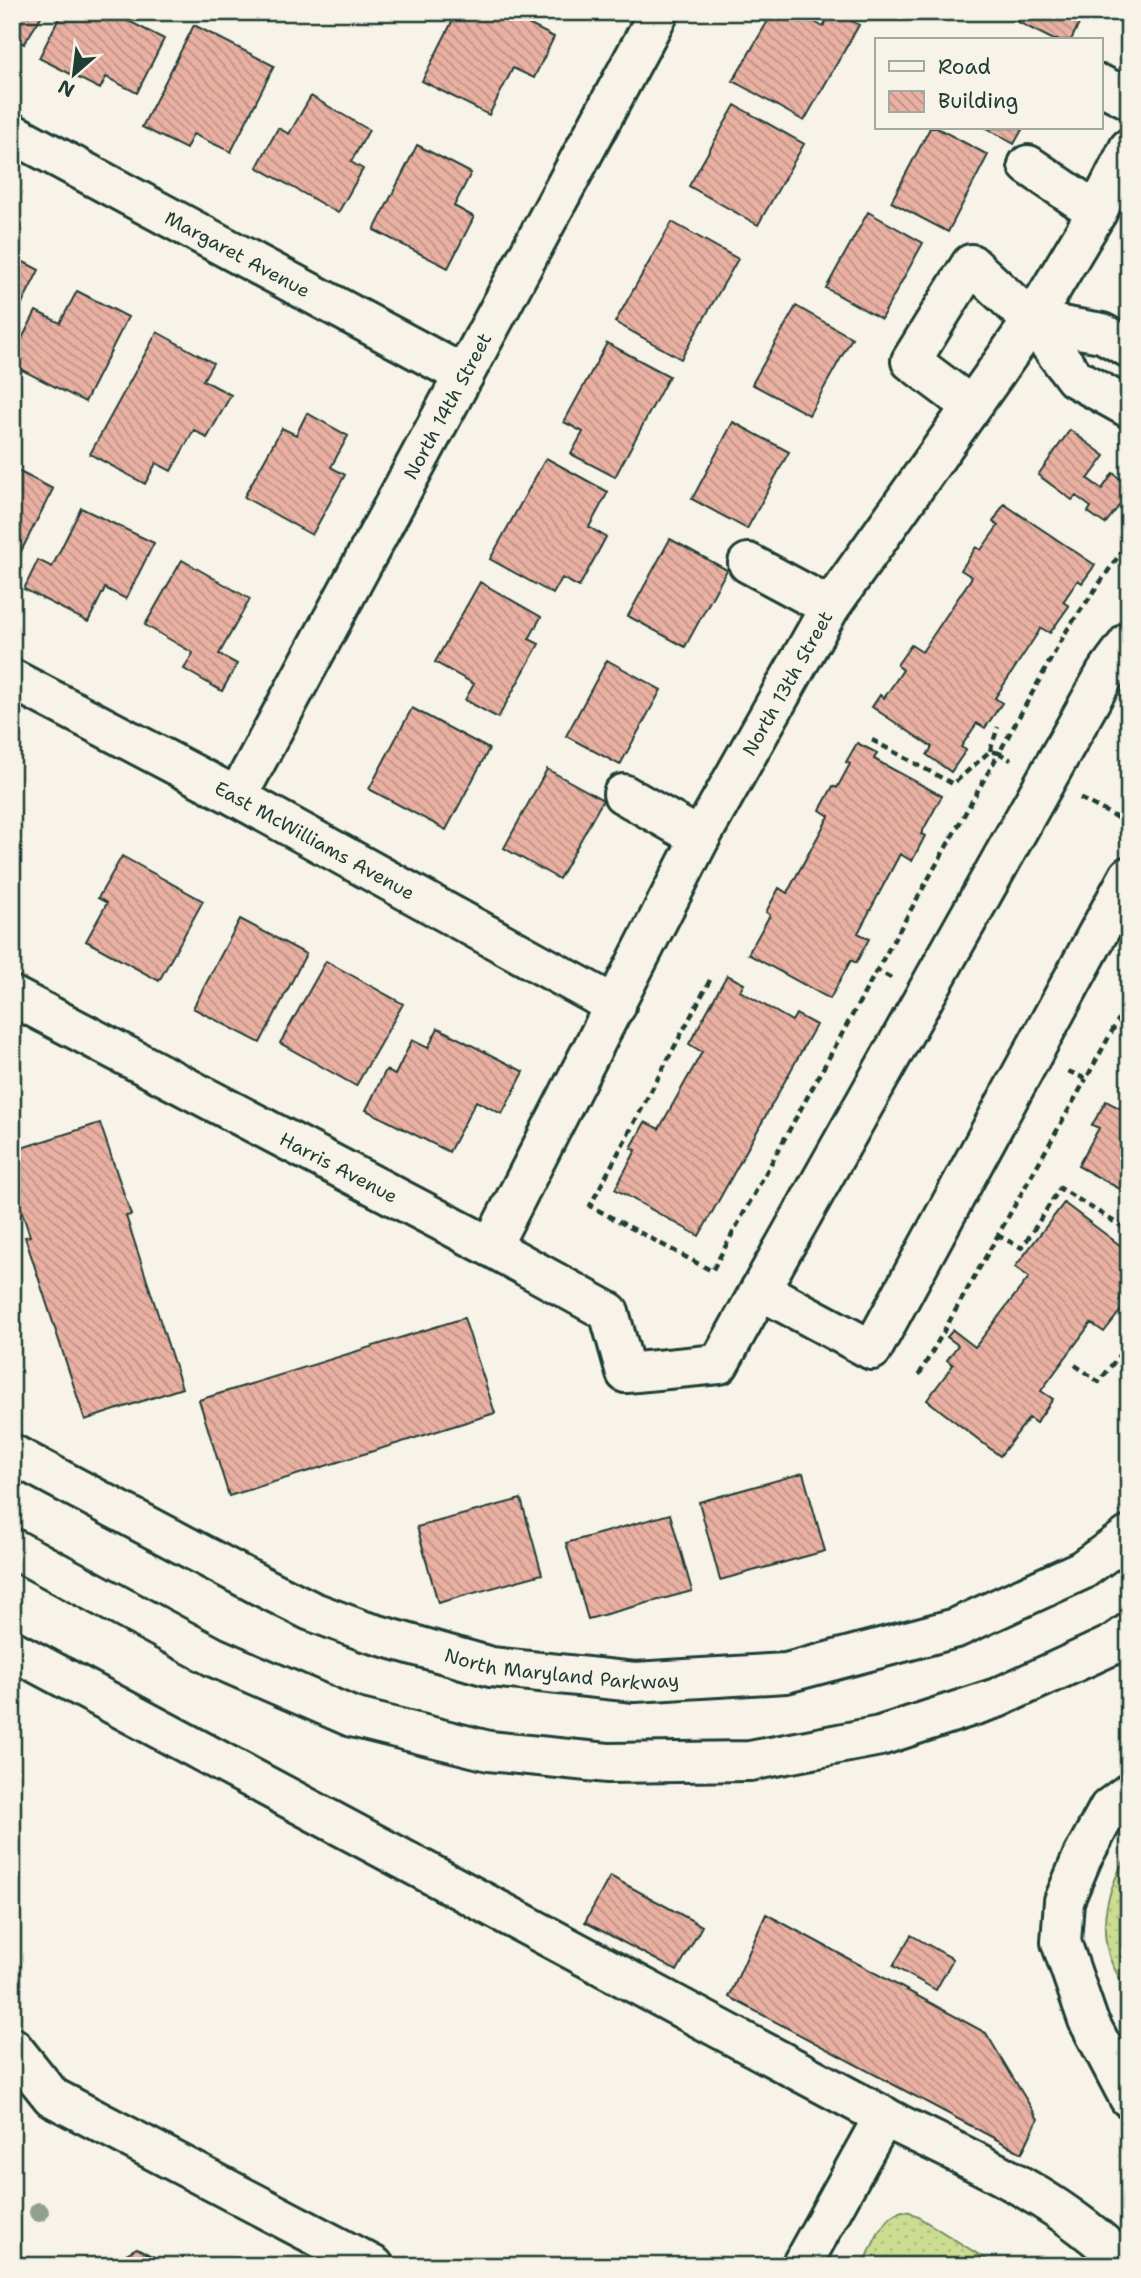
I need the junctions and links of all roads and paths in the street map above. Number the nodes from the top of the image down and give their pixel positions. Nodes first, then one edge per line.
1 (659, 12) edge
2 (1102, 86) edge
3 (1129, 99) edge
4 (12, 133) edge
5 (1129, 148) edge
6 (1028, 165) dead end
7 (1097, 212) junction
8 (1032, 321) junction
9 (1129, 348) edge
10 (464, 374) junction
11 (971, 406) junction
12 (1129, 408) edge
13 (1129, 541) edge
14 (748, 563) dead end
15 (830, 607) junction
16 (1129, 642) edge
17 (12, 679) edge
18 (998, 727) dead end
19 (872, 740) dead end
20 (990, 751) junction
21 (999, 753) junction
22 (1046, 780) junction
23 (623, 794) dead end
24 (237, 797) junction
25 (1129, 824) edge
26 (700, 838) junction
27 (1129, 876) edge
28 (877, 970) junction
29 (710, 980) dead end
30 (12, 996) edge
31 (925, 997) junction
32 (1129, 1000) edge
33 (616, 1006) junction
34 (1032, 1053) junction
35 (1086, 1079) junction
36 (1129, 1231) edge
37 (997, 1235) junction
38 (491, 1247) junction
39 (760, 1290) junction
40 (1129, 1342) edge
41 (1075, 1365) dead end
42 (919, 1375) dead end
43 (12, 1454) edge
44 (1129, 1536) edge
45 (12, 1548) edge
46 (1129, 1633) edge
47 (12, 1650) edge
48 (1129, 1793) edge
49 (12, 2047) edge
50 (1129, 2098) edge
51 (884, 2116) junction
52 (374, 2266) edge
53 (801, 2266) edge
54 (1127, 2266) edge

1 - 10 street, North 14th Street
2 - 3 street
4 - 10 street, Margaret Avenue
5 - 7 street, North 13th Street
6 - 7 street
7 - 8 street, North 13th Street
8 - 9 street
8 - 11 street, North 13th Street
8 - 11 street
8 - 12 street
10 - 24 street, North 14th Street
11 - 15 street, North 13th Street
13 - 21 path
14 - 15 street
15 - 26 street, North 13th Street
16 - 22 street
17 - 24 street, East McWilliams Avenue
18 - 20 path
19 - 20 path
20 - 21 path
21 - 22 path
21 - 28 path
22 - 25 path
22 - 31 street
23 - 26 street
24 - 33 street, East McWilliams Avenue
26 - 33 street, North 13th Street
27 - 34 street
28 - 29 path
28 - 31 path
30 - 38 street, Harris Avenue
31 - 39 street
32 - 35 path
33 - 38 street, North 13th Street
34 - 35 path
34 - 39 street
35 - 37 path
36 - 37 path
37 - 42 path
38 - 39 street, Harris Avenue
40 - 41 path
43 - 44 street, North Maryland Parkway
45 - 46 street
47 - 51 street
48 - 50 street
49 - 52 street
51 - 53 street
51 - 54 street

